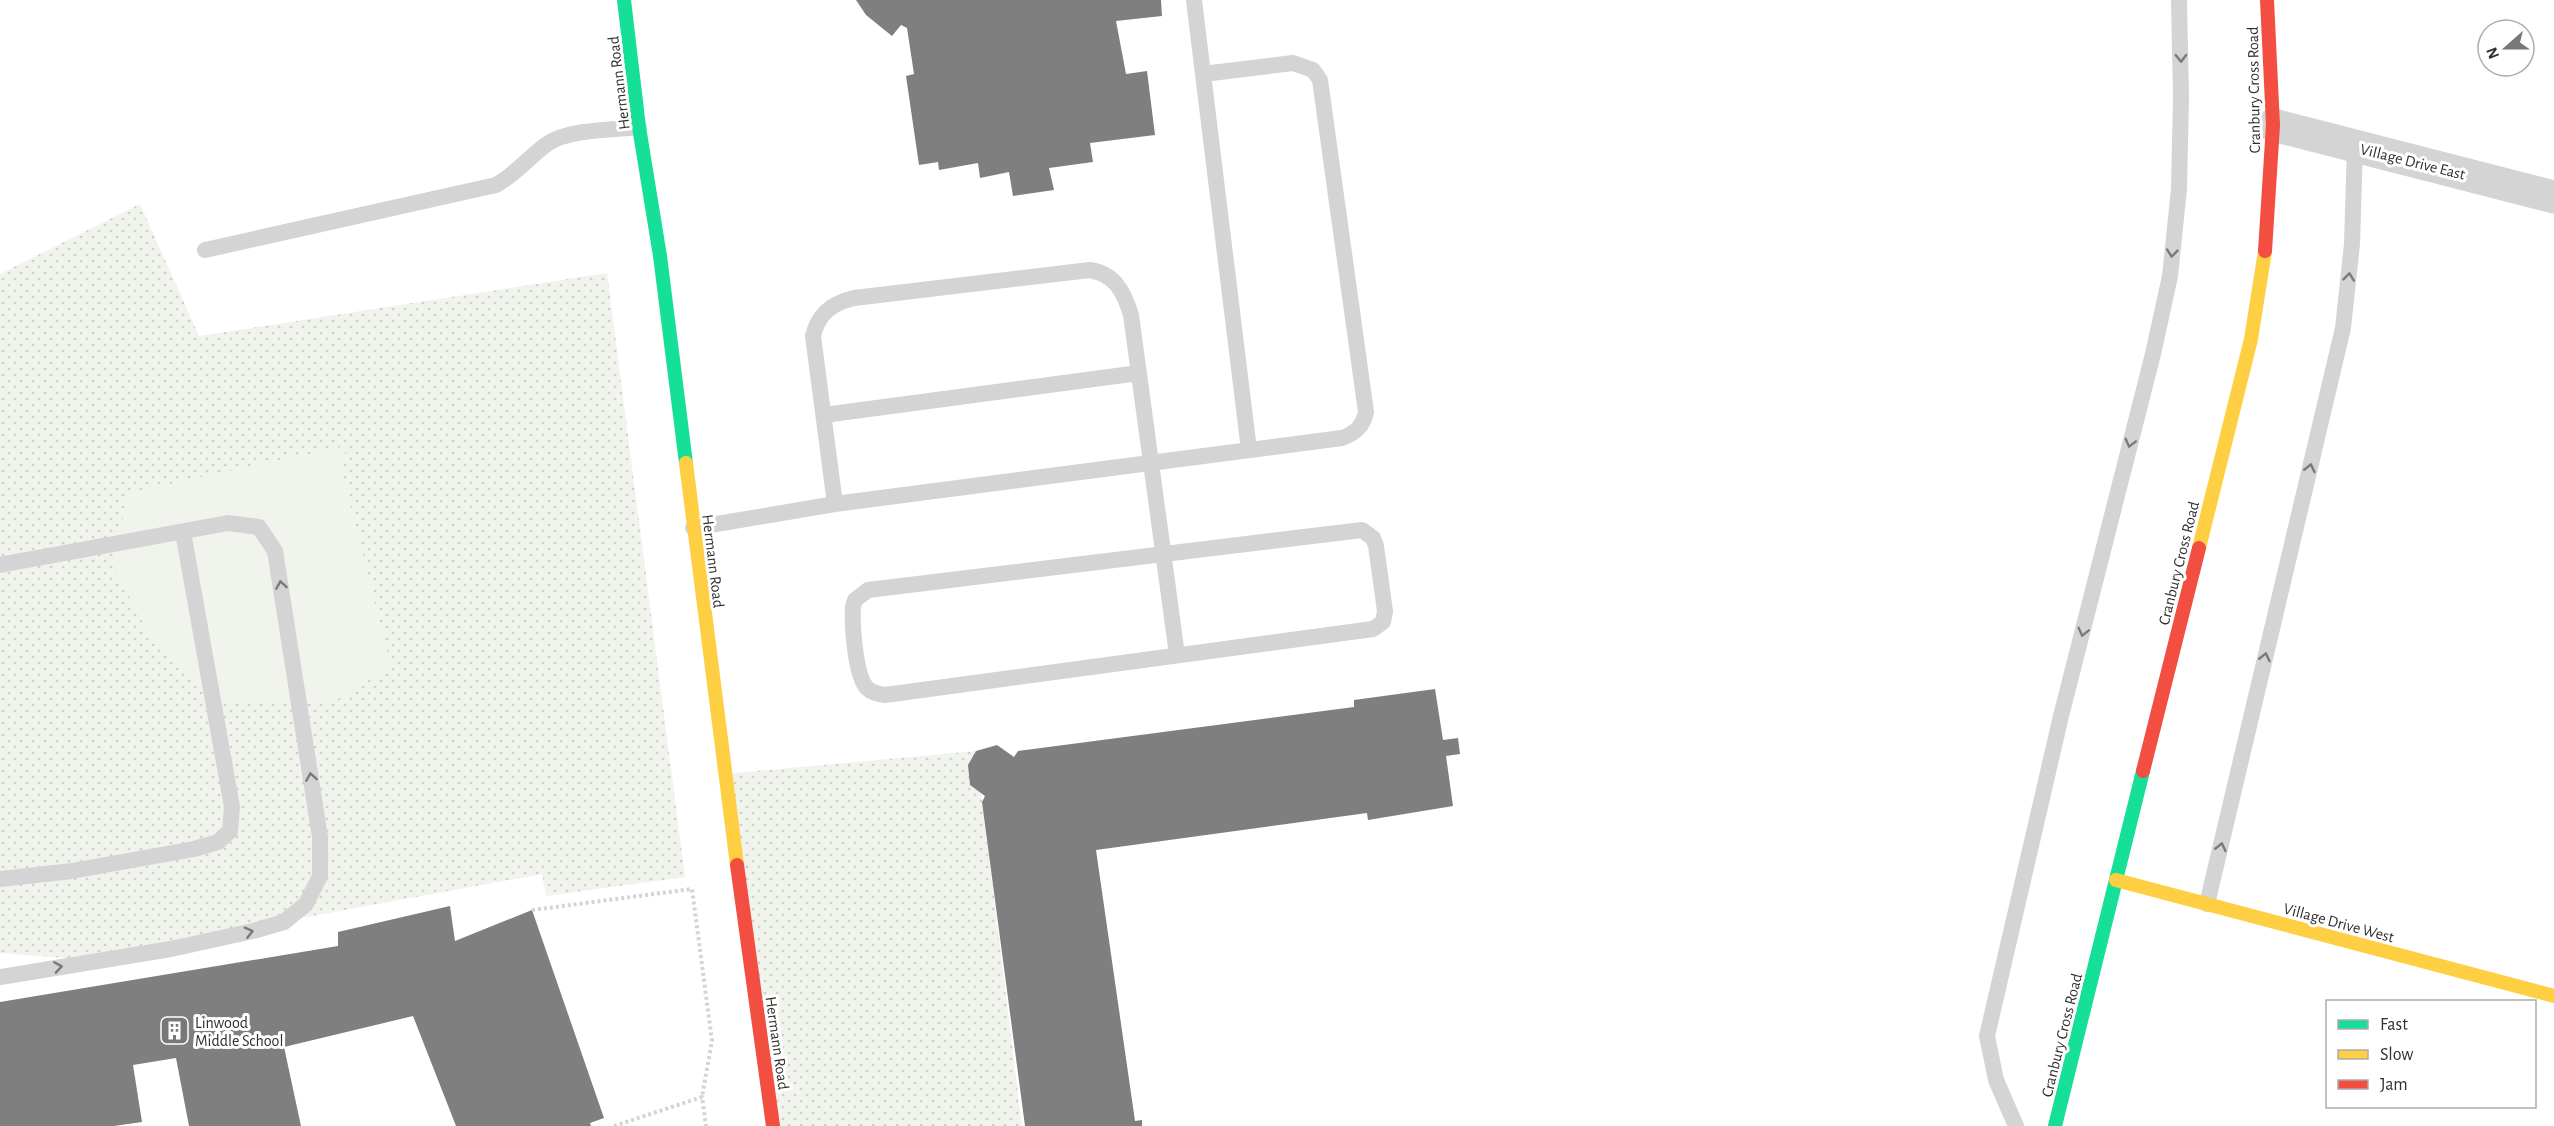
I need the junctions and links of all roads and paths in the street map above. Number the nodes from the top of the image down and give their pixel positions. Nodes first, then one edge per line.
1 (624, 0) edge
2 (1194, 0) edge
3 (2179, 0) edge
4 (2267, 0) edge
5 (1203, 74) junction
6 (2273, 125) junction
7 (639, 127) junction
8 (2355, 146) junction
9 (2554, 197) edge
10 (205, 250) dead end
11 (1139, 372) junction
12 (824, 415) junction
13 (1249, 450) junction
14 (1151, 463) junction
15 (835, 504) junction
16 (693, 528) junction
17 (183, 532) junction
18 (1163, 553) junction
19 (0, 565) edge
20 (1177, 655) junction
21 (0, 879) edge
22 (2116, 880) junction
23 (2207, 904) junction
24 (532, 909) dead end
25 (0, 977) edge
26 (2554, 996) edge
27 (702, 1096) junction
28 (614, 1126) edge
29 (706, 1126) edge
30 (773, 1126) edge
31 (2016, 1126) edge
32 (2055, 1126) edge

1 - 7 street, Hermann Road
2 - 5 lane
3 -> 31 lane
4 - 6 street, Cranbury Cross Road
5 - 13 lane
5 - 13 lane
6 - 8 street, Village Drive East
6 - 22 street, Cranbury Cross Road
7 - 10 lane
7 - 16 street, Hermann Road
8 - 9 street, Village Drive East
23 -> 8 lane
11 - 12 lane
11 - 12 lane
11 - 14 lane
12 - 15 lane
13 - 14 lane
14 - 15 lane
14 - 18 lane
15 - 16 lane
16 - 30 street, Hermann Road
17 - 19 lane
17 - 21 lane
25 -> 17 lane
18 - 20 lane
18 - 20 lane
18 - 20 lane
22 - 23 street, Village Drive West
22 - 32 street, Cranbury Cross Road
23 - 26 street, Village Drive West
24 - 27 path
27 - 28 path
27 - 29 path

